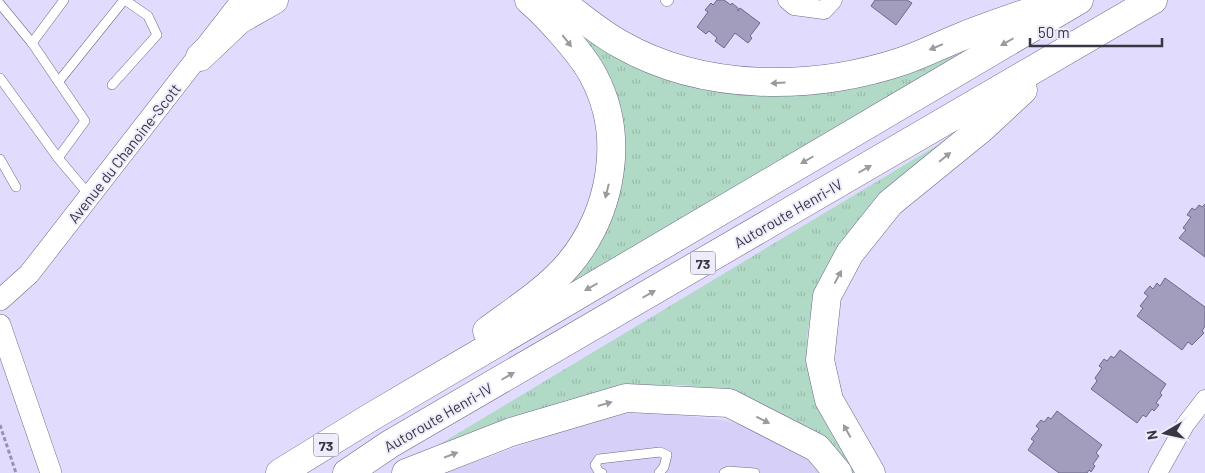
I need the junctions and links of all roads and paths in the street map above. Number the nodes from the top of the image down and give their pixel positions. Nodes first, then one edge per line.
1 (64, 0) edge
2 (124, 0) edge
3 (242, 0) edge
4 (274, 0) edge
5 (665, 0) edge
6 (669, 0) edge
7 (788, 0) edge
8 (1064, 0) edge
9 (1079, 0) edge
10 (1153, 0) edge
11 (537, 1) edge
12 (0, 4) edge
13 (828, 5) edge
14 (32, 42) junction
15 (1061, 55) junction
16 (200, 56) junction
17 (0, 78) edge
18 (59, 81) junction
19 (112, 85) dead end
20 (58, 158) junction
21 (0, 159) edge
22 (16, 187) dead end
23 (90, 196) junction
24 (0, 300) edge
25 (0, 325) edge
26 (1205, 399) edge
27 (371, 417) junction
28 (0, 425) edge
29 (737, 472) edge
30 (16, 473) edge
31 (51, 473) edge
32 (280, 473) edge
33 (347, 473) edge
34 (406, 473) edge
35 (602, 473) edge
36 (659, 473) edge
37 (724, 473) edge
38 (755, 473) edge
39 (838, 473) edge
40 (870, 473) edge
41 (1158, 473) edge

1 - 14 lane
2 - 18 lane
2 - 19 lane
3 - 16 street, Avenue du Chanoine-Scott
4 - 16 highway
5 - 6 lane
7 - 13 street
8 -> 11 highway
9 -> 27 highway, 73
10 - 15 highway, Autoroute Henri-IV / 73
11 -> 27 highway
12 - 14 lane
14 - 18 lane
33 -> 15 highway, Autoroute Henri-IV / 73
40 -> 15 highway
16 - 23 street, Avenue du Chanoine-Scott
17 - 20 lane
18 - 20 lane
20 - 23 lane
21 - 22 lane
23 - 24 street, Avenue du Chanoine-Scott
25 - 31 street
26 - 41 street
27 - 32 highway, 73
28 - 30 path
29 - 37 lane
29 - 38 lane
34 -> 39 highway
35 - 36 lane

